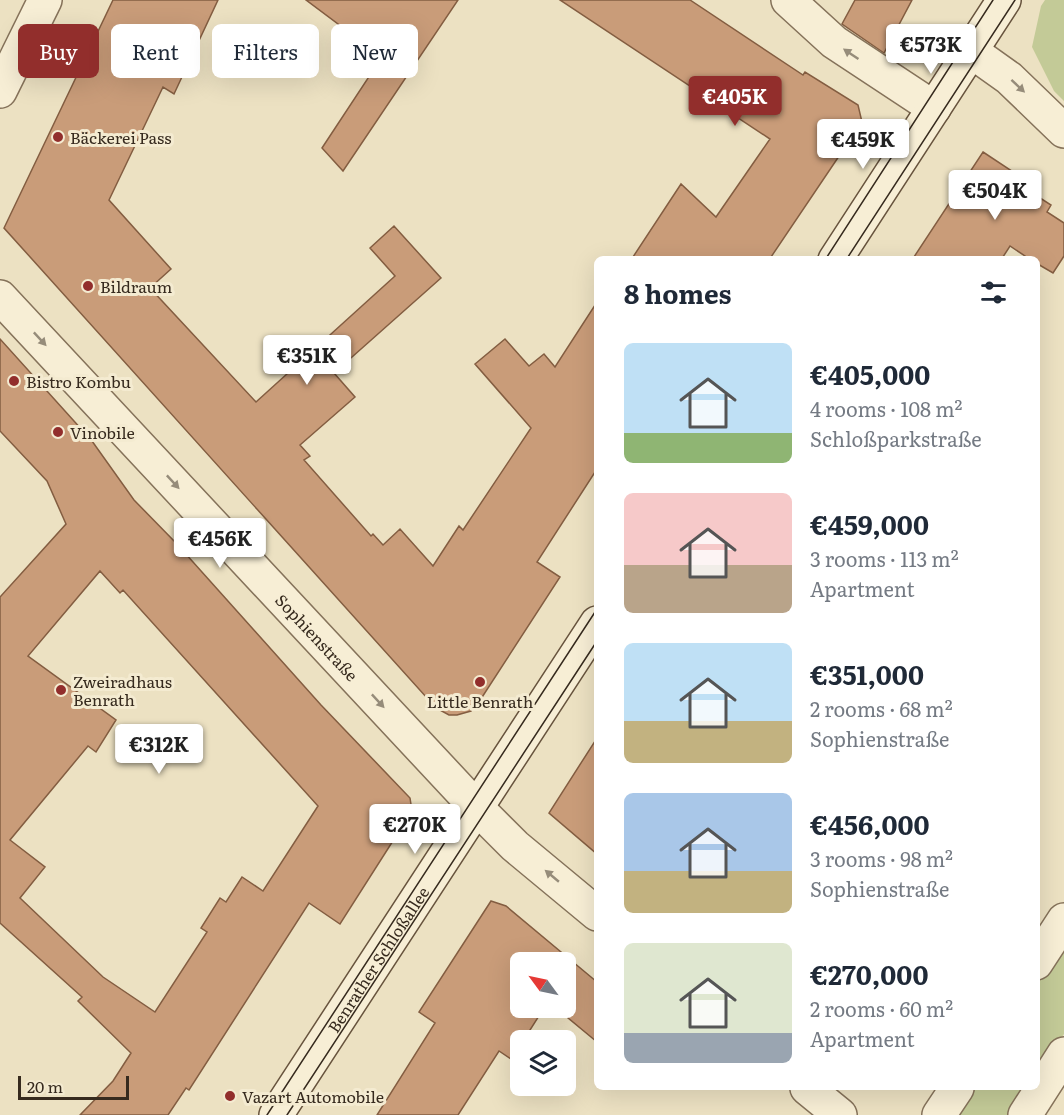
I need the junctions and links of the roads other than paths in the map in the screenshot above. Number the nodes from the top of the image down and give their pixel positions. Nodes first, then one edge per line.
1 (45, 0) edge
2 (788, 0) edge
3 (1004, 0) edge
4 (972, 51) junction
5 (2, 81) edge
6 (934, 108) junction
7 (1064, 131) edge
8 (838, 256) edge
9 (0, 297) edge
10 (594, 628) edge
11 (476, 807) junction
12 (594, 912) edge
13 (1064, 920) edge
14 (1040, 957) edge
15 (1064, 1054) edge
16 (809, 1090) edge
17 (956, 1090) edge
18 (276, 1115) edge
19 (840, 1115) edge
20 (939, 1115) edge
21 (1025, 1115) edge

1 - 5 street
6 -> 2 street
3 - 4 street
4 - 6 street
4 -> 7 street
6 - 8 street
9 -> 11 street, Sophienstraße
10 - 11 street, Benrather Schloßallee
12 -> 11 street, Sophienstraße
11 - 18 street, Benrather Schloßallee
13 - 14 street
15 - 21 street
16 - 19 street
17 - 20 street

